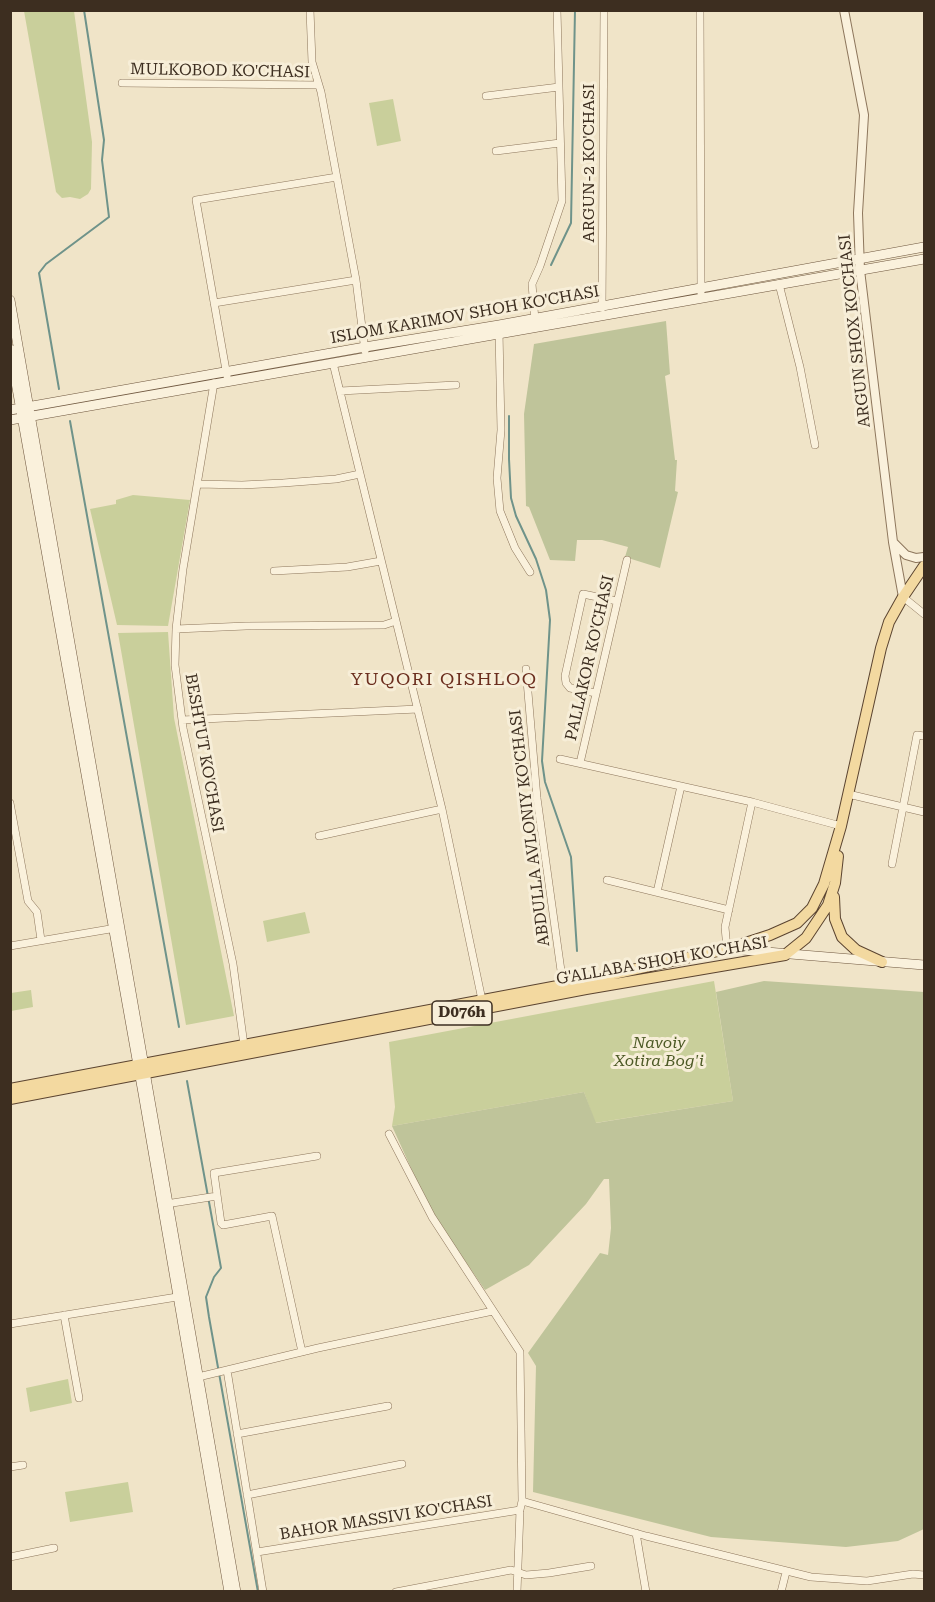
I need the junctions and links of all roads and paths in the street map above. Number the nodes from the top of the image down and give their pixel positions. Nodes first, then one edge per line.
1 (310, 10) edge
2 (557, 10) edge
3 (604, 10) edge
4 (700, 10) edge
5 (844, 10) edge
6 (122, 83) dead end
7 (318, 86) junction
8 (559, 87) junction
9 (486, 96) dead end
10 (560, 143) junction
11 (496, 151) dead end
12 (336, 177) junction
13 (924, 247) edge
14 (924, 259) edge
15 (860, 260) junction
16 (860, 270) junction
17 (356, 280) junction
18 (779, 284) junction
19 (700, 288) junction
20 (702, 298) junction
21 (10, 300) edge
22 (214, 303) junction
23 (602, 305) junction
24 (603, 316) junction
25 (536, 323) junction
26 (499, 330) junction
27 (10, 349) edge
28 (366, 352) junction
29 (333, 363) junction
30 (227, 376) junction
31 (214, 383) junction
32 (456, 385) dead end
33 (340, 391) junction
34 (10, 410) edge
35 (26, 413) junction
36 (10, 420) edge
37 (815, 445) dead end
38 (360, 474) junction
39 (198, 484) junction
40 (894, 542) junction
41 (924, 557) edge
42 (627, 560) dead end
43 (381, 561) junction
44 (924, 566) edge
45 (274, 571) dead end
46 (530, 572) dead end
47 (903, 597) junction
48 (617, 601) junction
49 (924, 614) edge
50 (396, 621) junction
51 (176, 629) junction
52 (526, 669) dead end
53 (596, 693) junction
54 (418, 709) junction
55 (182, 720) junction
56 (924, 736) edge
57 (560, 759) dead end
58 (580, 763) junction
59 (681, 786) junction
60 (848, 794) junction
61 (752, 802) junction
62 (10, 803) edge
63 (903, 807) junction
64 (442, 808) junction
65 (924, 812) edge
66 (841, 826) junction
67 (319, 836) dead end
68 (892, 864) dead end
69 (607, 879) dead end
70 (835, 883) junction
71 (657, 892) junction
72 (729, 910) junction
73 (117, 927) junction
74 (41, 940) junction
75 (10, 945) edge
76 (727, 949) junction
77 (785, 955) junction
78 (882, 962) junction
79 (924, 965) edge
80 (563, 985) junction
81 (482, 1000) junction
82 (244, 1045) junction
83 (142, 1068) junction
84 (10, 1089) edge
85 (10, 1099) edge
86 (389, 1134) dead end
87 (317, 1156) dead end
88 (217, 1196) junction
89 (165, 1204) junction
90 (177, 1297) junction
91 (493, 1311) junction
92 (64, 1315) junction
93 (10, 1324) edge
94 (302, 1352) junction
95 (227, 1370) junction
96 (196, 1377) junction
97 (79, 1398) dead end
98 (388, 1406) dead end
99 (237, 1434) junction
100 (402, 1464) dead end
101 (23, 1465) dead end
102 (10, 1467) edge
103 (247, 1495) junction
104 (522, 1501) junction
105 (520, 1510) junction
106 (636, 1533) junction
107 (54, 1548) dead end
108 (257, 1552) junction
109 (10, 1557) edge
110 (591, 1566) dead end
111 (519, 1572) junction
112 (786, 1572) junction
113 (924, 1575) edge
114 (229, 1592) edge
115 (236, 1592) edge
116 (263, 1592) edge
117 (396, 1592) edge
118 (517, 1592) edge
119 (646, 1592) edge
120 (781, 1592) edge

1 - 7 street
2 - 8 street
3 - 23 street, ARGUN-2 KO'CHASI
4 - 19 street
5 - 15 street, ARGUN SHOX KO'CHASI
6 - 7 street, MULKOBOD KO'CHASI
7 - 12 street
8 - 9 street
8 - 10 street
10 - 11 street
10 - 25 street
12 - 17 street
12 - 22 street
13 - 15 main road, ISLOM KARIMOV SHOH KO'CHASI
14 - 16 main road, ISLOM KARIMOV SHOH KO'CHASI
15 - 16 street, ARGUN SHOX KO'CHASI
15 - 19 main road, ISLOM KARIMOV SHOH KO'CHASI
16 - 18 main road, ISLOM KARIMOV SHOH KO'CHASI
16 - 40 street, ARGUN SHOX KO'CHASI
17 - 22 street
17 - 28 street
18 - 20 main road, ISLOM KARIMOV SHOH KO'CHASI
18 - 37 street
19 - 20 street
19 - 23 main road, ISLOM KARIMOV SHOH KO'CHASI
20 - 24 main road, ISLOM KARIMOV SHOH KO'CHASI
21 - 35 main road
22 - 30 street
23 - 24 street, ARGUN-2 KO'CHASI
23 - 25 main road, ISLOM KARIMOV SHOH KO'CHASI
24 - 25 main road, ISLOM KARIMOV SHOH KO'CHASI
25 - 26 main road, ISLOM KARIMOV SHOH KO'CHASI
26 - 28 main road, ISLOM KARIMOV SHOH KO'CHASI
26 - 46 street
27 - 35 main road
28 - 29 main road, ISLOM KARIMOV SHOH KO'CHASI
28 - 30 main road, ISLOM KARIMOV SHOH KO'CHASI
29 - 30 main road, ISLOM KARIMOV SHOH KO'CHASI
29 - 33 street
30 - 31 main road, ISLOM KARIMOV SHOH KO'CHASI
30 - 35 main road, ISLOM KARIMOV SHOH KO'CHASI
31 - 35 main road, ISLOM KARIMOV SHOH KO'CHASI
31 - 39 street, BESHTUT KO'CHASI
32 - 33 street
33 - 38 street
34 - 35 main road, ISLOM KARIMOV SHOH KO'CHASI
35 - 36 main road, ISLOM KARIMOV SHOH KO'CHASI
35 - 73 main road
38 - 39 street
38 - 43 street
39 - 51 street, BESHTUT KO'CHASI
40 - 41 street
40 - 47 street, ARGUN SHOX KO'CHASI
42 - 48 street, PALLAKOR KO'CHASI
43 - 45 street
43 - 50 street
44 - 47 main road
47 - 49 street
47 - 60 main road
48 - 53 street, PALLAKOR KO'CHASI
48 - 53 street
50 - 51 street
50 - 54 street
51 - 55 street, BESHTUT KO'CHASI
52 - 80 street, ABDULLA AVLONIY KO'CHASI
53 - 58 street, PALLAKOR KO'CHASI
54 - 55 street
54 - 64 street
55 - 82 street, BESHTUT KO'CHASI
56 - 63 street
57 - 58 street
58 - 59 street
59 - 61 street
59 - 71 street
60 - 63 street
60 - 66 main road
61 - 66 street
61 - 72 street
62 - 74 street
63 - 65 street
63 - 68 street
64 - 67 street
64 - 81 street
66 - 70 main road
66 - 76 main road
69 - 71 street
70 - 77 main road
70 - 78 main road
71 - 72 street
72 - 76 street
73 - 74 street
73 - 83 main road
74 - 75 street
76 - 77 main road, G'ALLABA SHOH KO'CHASI / D076h
76 - 80 main road, G'ALLABA SHOH KO'CHASI / D076h
77 - 78 main road, D076h
77 - 83 main road, G'ALLABA SHOH KO'CHASI / D076h
78 - 79 main road, D076h
80 - 81 main road, G'ALLABA SHOH KO'CHASI / D076h
81 - 82 main road, G'ALLABA SHOH KO'CHASI / D076h
82 - 83 main road, G'ALLABA SHOH KO'CHASI / D076h
83 - 84 main road
83 - 85 main road, G'ALLABA SHOH KO'CHASI
83 - 89 main road
86 - 91 street
87 - 88 street
88 - 89 street
88 - 94 street
89 - 90 main road
89 - 96 main road
90 - 92 street
90 - 96 main road
91 - 94 street
91 - 104 street
92 - 93 street
92 - 97 street
94 - 95 street
95 - 96 street
95 - 99 street
96 - 114 main road
96 - 115 main road
98 - 99 street
99 - 103 street
100 - 103 street
101 - 102 street
103 - 108 street
104 - 105 street
104 - 106 street
105 - 108 street, BAHOR MASSIVI KO'CHASI
105 - 111 street
106 - 112 street
106 - 119 street
107 - 109 street
108 - 116 street
110 - 111 street
111 - 117 street
111 - 118 street
112 - 113 street
112 - 120 street

